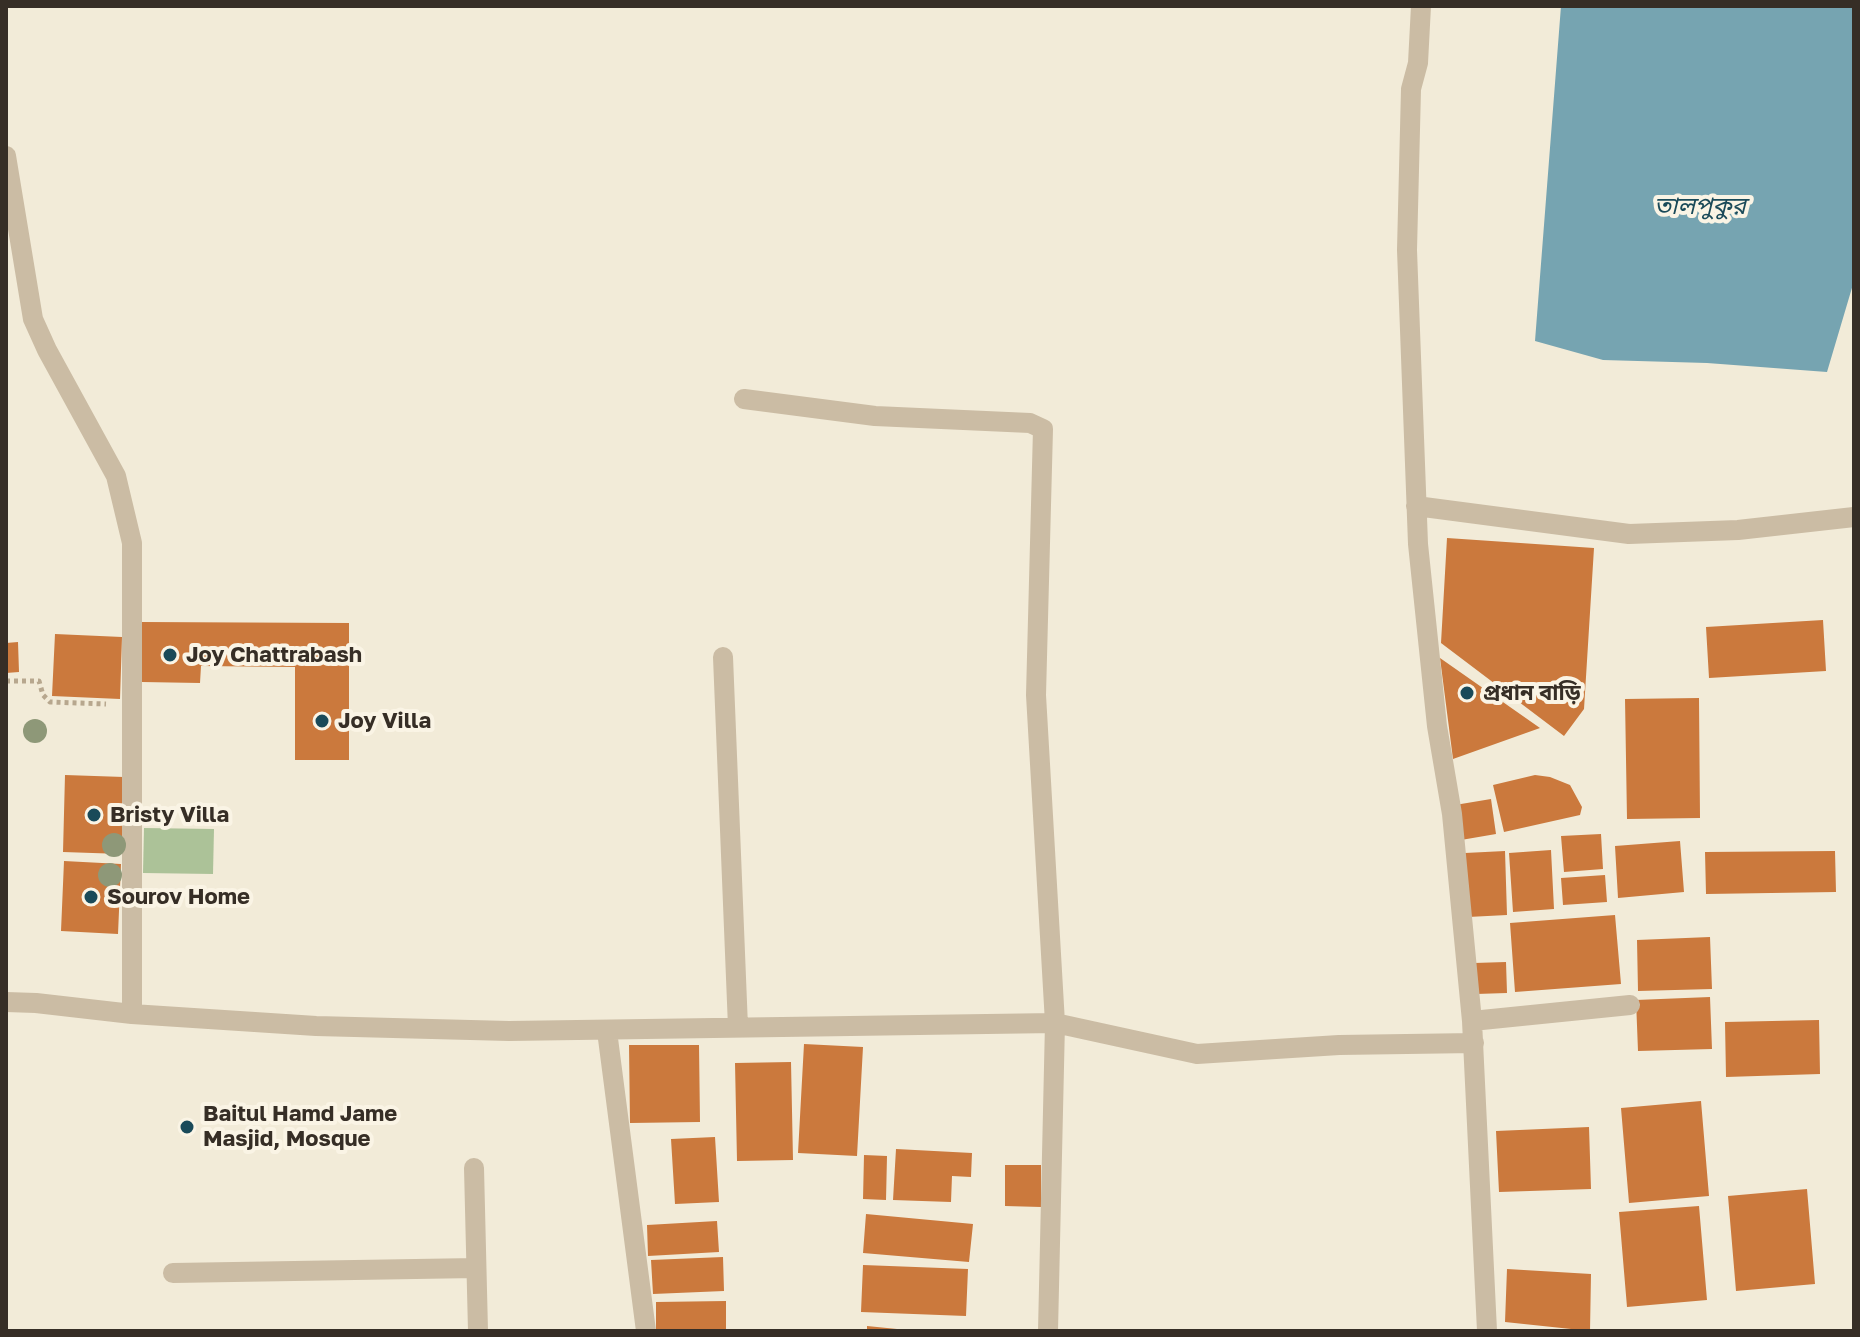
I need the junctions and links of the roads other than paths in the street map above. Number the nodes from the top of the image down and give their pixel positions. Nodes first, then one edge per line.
1 (1421, 6) edge
2 (6, 156) edge
3 (744, 399) dead end
4 (1416, 506) junction
5 (1854, 517) edge
6 (723, 657) dead end
7 (6, 1002) edge
8 (1630, 1005) dead end
9 (132, 1014) junction
10 (1472, 1021) junction
11 (1055, 1023) junction
12 (738, 1027) junction
13 (607, 1031) junction
14 (1474, 1043) junction
15 (474, 1168) dead end
16 (476, 1268) junction
17 (173, 1273) dead end
18 (478, 1331) edge
19 (646, 1331) edge
20 (1048, 1331) edge
21 (1487, 1331) edge

1 - 4 street
2 - 9 street
3 - 11 street
4 - 5 street
4 - 10 street
6 - 12 street
7 - 9 street
8 - 10 street
9 - 13 street
10 - 14 street
11 - 12 street
11 - 14 street
11 - 20 street
12 - 13 street
13 - 19 street
14 - 21 street
15 - 16 street
16 - 17 street
16 - 18 street

